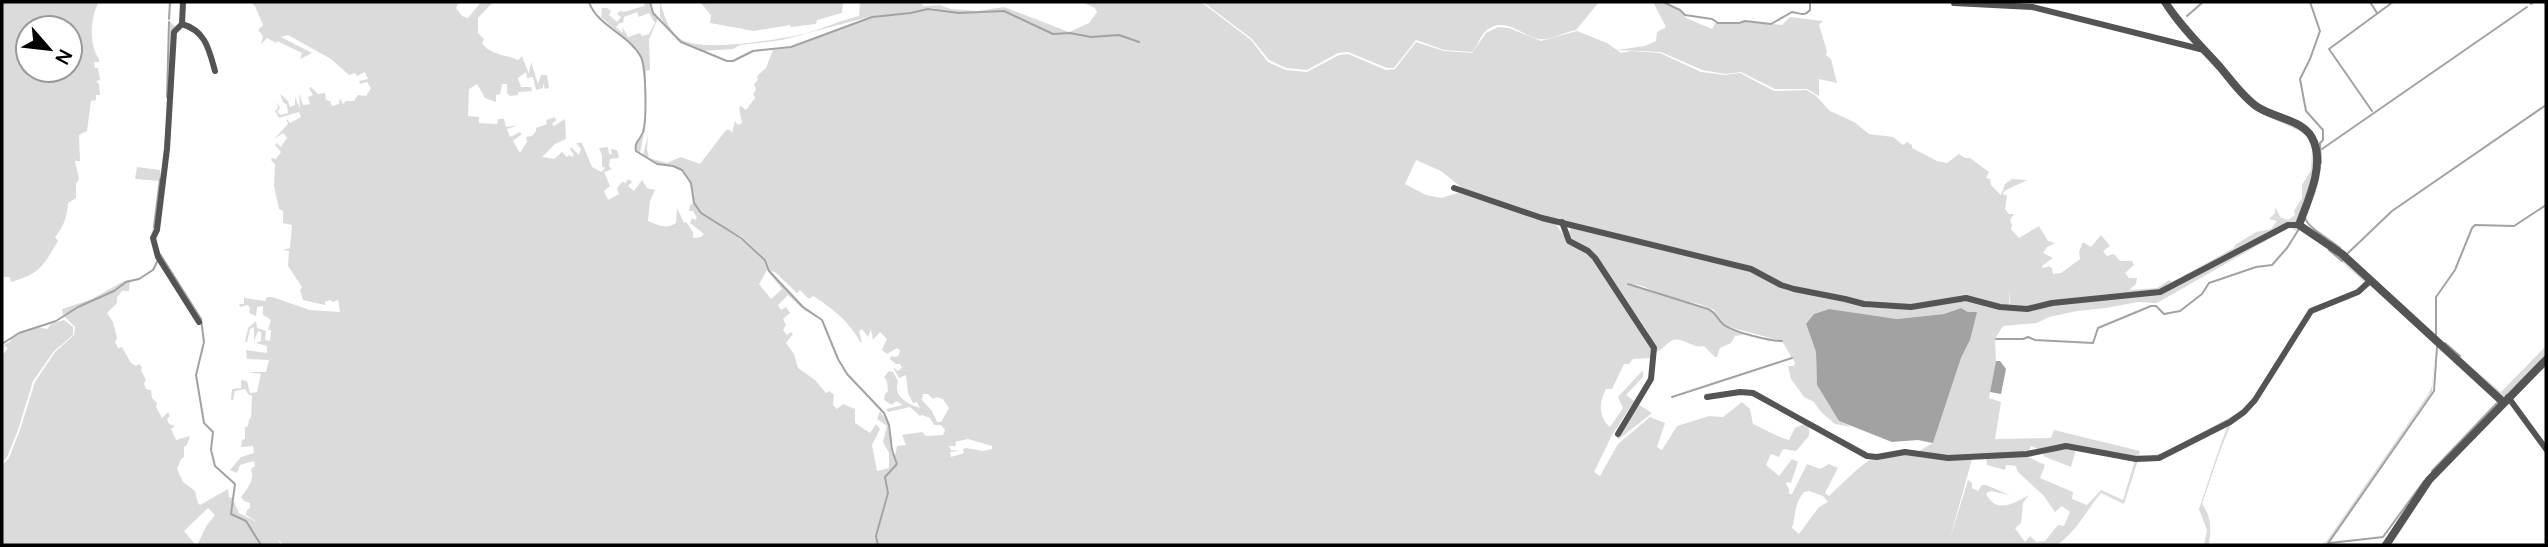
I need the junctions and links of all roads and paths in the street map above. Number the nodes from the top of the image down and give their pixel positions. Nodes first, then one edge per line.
1 (183, 2) edge
2 (2165, 2) edge
3 (1954, 3) edge
4 (182, 24) junction
5 (2204, 50) junction
6 (215, 71) dead end
7 (1454, 188) dead end
8 (1562, 222) junction
9 (2300, 225) junction
10 (2370, 281) junction
11 (199, 322) dead end
12 (2546, 360) edge
13 (1707, 397) dead end
14 (2506, 400) junction
15 (1618, 433) dead end
16 (2546, 449) edge
17 (2386, 545) edge

1 - 4 street
2 - 5 street
3 - 5 street
4 - 6 street
4 - 11 street
5 - 9 street
7 - 8 street
8 - 9 street
8 - 15 street
9 - 10 street
10 - 13 street
10 - 14 street
12 - 14 street
14 - 16 street
14 - 17 street

